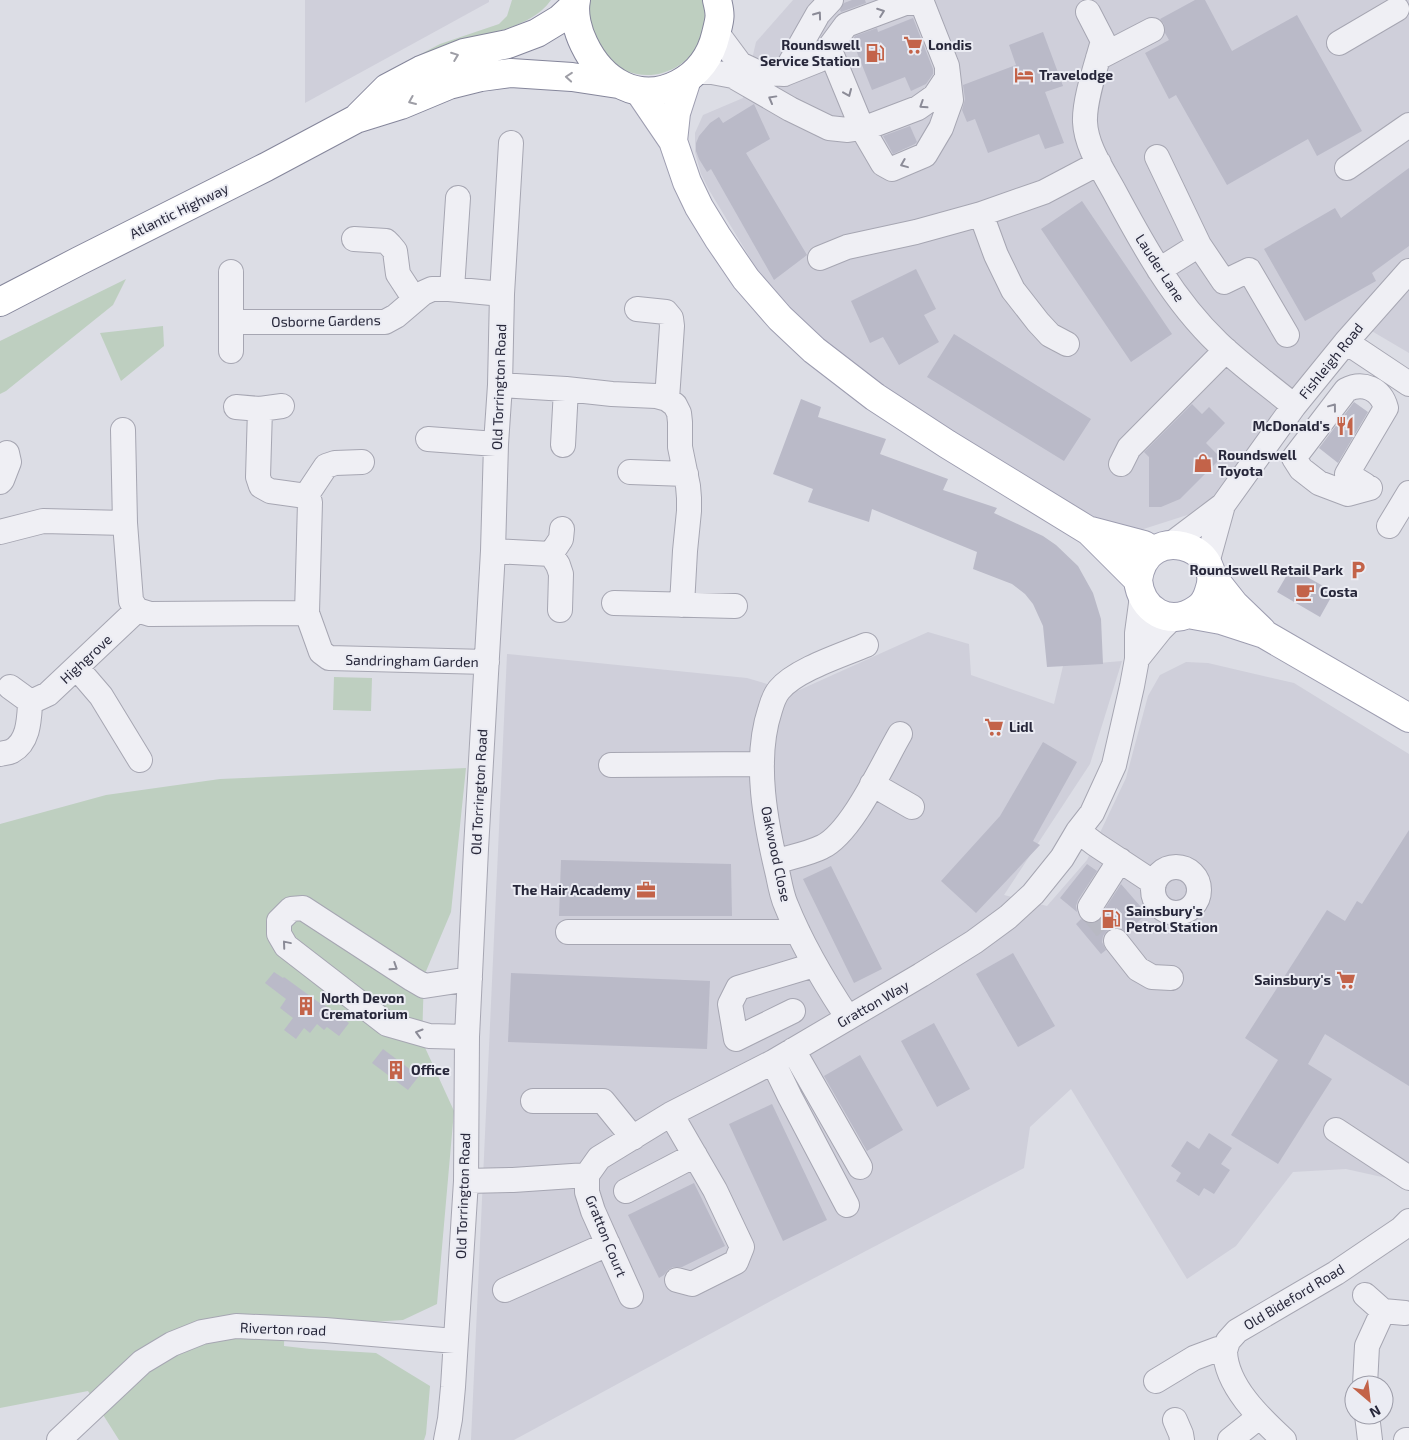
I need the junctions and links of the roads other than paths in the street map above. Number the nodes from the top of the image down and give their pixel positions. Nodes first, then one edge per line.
1 (831, 0) edge
2 (922, 1) edge
3 (575, 3) edge
4 (1400, 11) edge
5 (1088, 12) dead end
6 (722, 13) edge
7 (1152, 30) dead end
8 (1339, 43) dead end
9 (829, 48) junction
10 (1098, 58) junction
11 (947, 66) junction
12 (784, 74) junction
13 (691, 76) junction
14 (628, 87) junction
15 (356, 118) junction
16 (1409, 125) edge
17 (862, 128) junction
18 (674, 141) junction
19 (511, 143) dead end
20 (1157, 156) dead end
21 (1099, 163) junction
22 (1347, 168) dead end
23 (458, 198) dead end
24 (981, 214) junction
25 (354, 239) dead end
26 (1199, 245) junction
27 (820, 258) dead end
28 (1159, 270) junction
29 (1409, 271) edge
30 (231, 272) dead end
31 (452, 289) junction
32 (502, 294) junction
33 (415, 300) junction
34 (0, 302) edge
35 (637, 309) dead end
36 (231, 322) junction
37 (1287, 335) dead end
38 (1346, 342) junction
39 (1067, 344) dead end
40 (1226, 350) junction
41 (231, 351) dead end
42 (1409, 384) edge
43 (500, 385) junction
44 (566, 389) junction
45 (667, 399) junction
46 (1294, 406) junction
47 (236, 407) dead end
48 (123, 430) dead end
49 (428, 439) dead end
50 (496, 444) junction
51 (563, 445) dead end
52 (7, 453) dead end
53 (362, 462) dead end
54 (1121, 464) dead end
55 (630, 472) dead end
56 (686, 474) junction
57 (0, 482) edge
58 (1368, 486) joint
59 (1409, 494) edge
60 (308, 499) junction
61 (1223, 505) junction
62 (124, 523) junction
63 (1389, 526) dead end
64 (562, 529) dead end
65 (1089, 531) junction
66 (0, 532) edge
67 (1162, 548) junction
68 (493, 551) junction
69 (551, 554) junction
70 (1209, 569) junction
71 (1140, 588) junction
72 (614, 603) dead end
73 (682, 605) junction
74 (735, 606) dead end
75 (137, 610) junction
76 (560, 610) dead end
77 (308, 613) junction
78 (1181, 616) junction
79 (1264, 634) junction
80 (866, 645) dead end
81 (1137, 659) junction
82 (487, 662) junction
83 (77, 668) junction
84 (10, 688) dead end
85 (32, 703) junction
86 (1409, 718) edge
87 (900, 734) dead end
88 (0, 754) edge
89 (140, 760) dead end
90 (611, 764) dead end
91 (762, 764) junction
92 (872, 784) junction
93 (912, 807) dead end
94 (1078, 831) junction
95 (1120, 860) junction
96 (775, 862) junction
97 (1154, 882) dead end
98 (1092, 910) dead end
99 (568, 932) dead end
100 (798, 932) junction
101 (1116, 941) tunnel mouth
102 (814, 965) junction
103 (1171, 978) dead end
104 (470, 979) junction
105 (793, 1011) dead end
106 (848, 1018) junction
107 (467, 1036) junction
108 (793, 1050) junction
109 (772, 1062) junction
110 (534, 1101) dead end
111 (672, 1114) junction
112 (1336, 1130) dead end
113 (633, 1138) junction
114 (695, 1155) junction
115 (860, 1167) dead end
116 (587, 1175) junction
117 (1409, 1178) edge
118 (466, 1181) junction
119 (626, 1191) dead end
120 (848, 1205) dead end
121 (1409, 1221) edge
122 (608, 1244) junction
123 (677, 1280) dead end
124 (505, 1290) dead end
125 (1365, 1295) dead end
126 (631, 1296) dead end
127 (455, 1341) junction
128 (1225, 1351) junction
129 (1365, 1375) edge
130 (1156, 1381) dead end
131 (1259, 1417) junction
132 (1368, 1425) edge
133 (59, 1440) edge
134 (446, 1440) edge
135 (1230, 1440) edge
136 (1284, 1440) edge
137 (1370, 1440) edge

12 -> 1 street
9 -> 2 street
2 - 11 street
3 - 14 main road
15 -> 3 main road, Atlantic Highway
4 - 8 street
5 - 10 street, Lauder Lane
6 - 12 street
6 - 13 main road
7 - 10 street
9 - 12 street
9 -> 17 street
10 - 21 street, Lauder Lane
11 -> 17 street
11 -> 17 street
13 - 14 main road, Atlantic Highway
17 -> 13 street
13 - 18 main road
14 -> 15 main road, Atlantic Highway
14 - 18 main road
15 - 34 main road, Atlantic Highway
16 - 22 street
18 - 65 main road
19 - 32 street, Old Torrington Road
20 - 26 street
21 - 24 street
21 - 28 street, Lauder Lane
23 - 31 street
24 - 27 street
24 - 39 street
25 - 33 street
26 - 28 street
26 - 37 street
28 - 40 street, Lauder Lane
29 - 38 street, Fishleigh Road
30 - 36 street
31 - 32 street, Osborne Gardens
31 - 33 street, Osborne Gardens
32 - 43 street, Old Torrington Road
33 - 36 street, Osborne Gardens
35 - 45 street
36 - 41 street
38 - 42 street
38 - 46 street, Fishleigh Road
40 - 46 street, Lauder Lane
40 - 54 street
43 - 44 street
43 - 50 street, Old Torrington Road
44 - 45 street
44 - 51 street
45 - 56 street
46 - 61 street, Fishleigh Road
47 - 60 street
48 - 62 street
49 - 50 street
50 - 68 street, Old Torrington Road
52 - 57 street
53 - 60 street
55 - 56 street
56 - 73 street
58 -> 58 street
59 - 63 street
60 - 77 street, Sandringham Garden
61 - 67 street, Fishleigh Road
61 - 70 street, Fishleigh Road
62 - 66 street
62 - 75 street
64 - 69 street
65 - 67 main road
65 - 71 main road
67 - 70 main road
67 - 71 main road
68 - 69 street
68 - 82 street, Old Torrington Road
69 - 76 street
70 - 78 main road
70 - 79 main road
71 - 78 main road
71 - 81 street, Gratton Way
72 - 73 street
73 - 74 street
75 - 77 street
75 - 83 street, Highgrove
77 - 82 street, Sandringham Garden
78 - 79 main road
78 - 81 street, Gratton Way
79 - 86 main road
80 - 91 street, Oakwood Close
81 - 94 street, Gratton Way
82 - 104 street, Old Torrington Road
83 - 85 street, Highgrove
83 - 89 street
84 - 85 street
85 - 88 street
87 - 92 street
90 - 91 street
91 - 96 street, Oakwood Close
92 - 93 street
92 - 96 street
94 - 95 street
94 - 106 street, Gratton Way
95 - 97 street
95 - 98 street
96 - 100 street, Oakwood Close
99 - 100 street
100 - 102 street, Oakwood Close
101 - 103 street
102 - 105 street
102 - 106 street, Oakwood Close
104 - 107 street, Old Torrington Road
107 -> 104 street
106 - 108 street, Gratton Way
107 - 118 street, Old Torrington Road
108 - 109 street, Gratton Way
108 - 115 street
109 - 111 street, Gratton Way
109 - 120 street
110 - 113 street
111 - 113 street, Gratton Way
111 - 114 street
112 - 117 street
113 - 116 street, Gratton Way
114 - 119 street
114 - 123 street
116 - 118 street
116 - 122 street, Gratton Court
118 - 127 street, Old Torrington Road
121 - 128 street, Old Bideford Road
122 - 124 street
122 - 126 street, Gratton Court
125 - 129 street
127 - 133 street, Riverton road
127 - 134 street, Old Torrington Road
128 - 130 street
128 - 131 street
131 - 135 street
131 - 136 street
132 - 137 street

